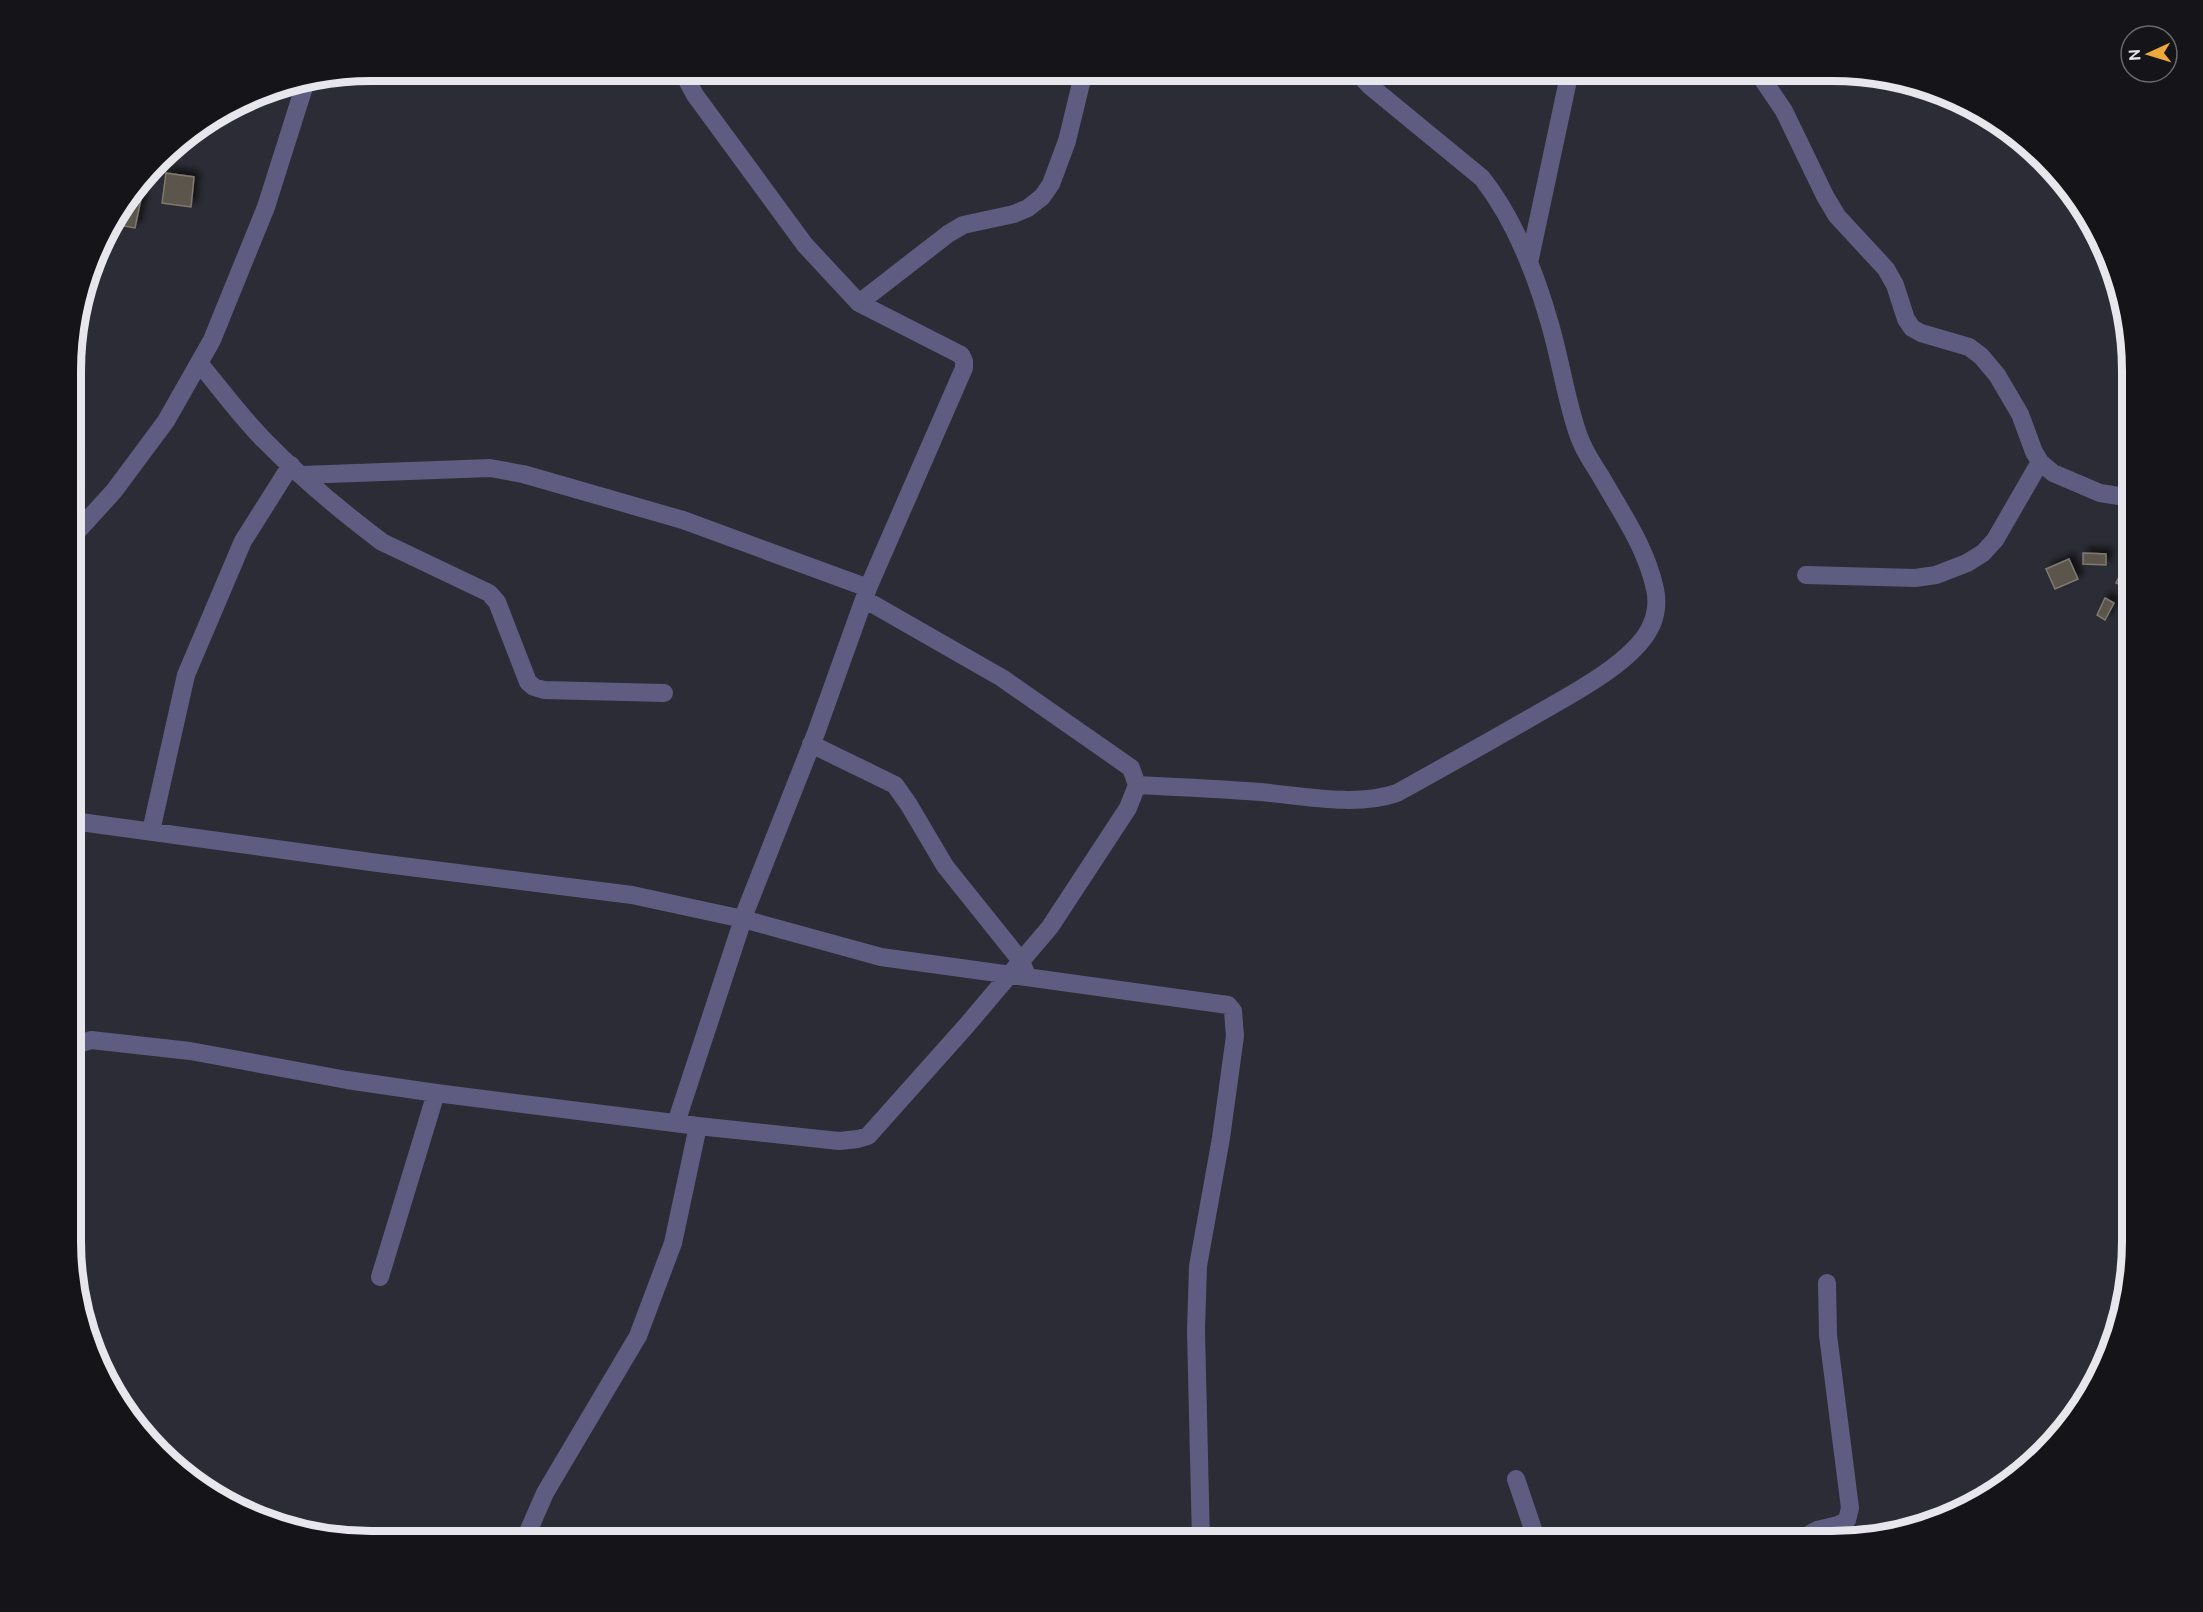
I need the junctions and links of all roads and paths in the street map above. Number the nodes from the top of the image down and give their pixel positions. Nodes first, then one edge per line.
1 (687, 81) edge
2 (1082, 81) edge
3 (1365, 81) edge
4 (1568, 81) edge
5 (1764, 81) edge
6 (303, 89) edge
7 (1529, 263) junction
8 (859, 303) junction
9 (199, 363) junction
10 (2040, 462) junction
11 (297, 470) junction
12 (2122, 497) edge
13 (81, 527) edge
14 (1806, 576) dead end
15 (866, 594) junction
16 (664, 693) dead end
17 (812, 744) junction
18 (1137, 785) junction
19 (81, 821) edge
20 (151, 831) junction
21 (743, 919) junction
22 (1025, 970) junction
23 (1009, 975) junction
24 (81, 1043) edge
25 (436, 1093) junction
26 (676, 1123) junction
27 (698, 1126) junction
28 (380, 1277) dead end
29 (1827, 1283) dead end
30 (1516, 1479) dead end
31 (528, 1531) edge
32 (1201, 1531) edge
33 (1534, 1531) edge
34 (1815, 1531) edge

1 - 8 street
2 - 8 street
3 - 7 street
4 - 7 street
5 - 10 street
6 - 9 street
7 - 18 street
8 - 15 street
9 - 11 street
9 - 13 street
10 - 12 street
10 - 14 street
11 - 15 street
11 - 16 street
11 - 20 street
15 - 17 street
15 - 18 street
17 - 21 street
17 - 22 street
18 - 22 street
19 - 20 street
20 - 21 street
21 - 23 street
21 - 26 street
22 - 23 street
22 - 32 street
23 - 27 street
24 - 25 street
25 - 26 street
25 - 28 street
26 - 27 street
27 - 31 street
29 - 34 street
30 - 33 street

